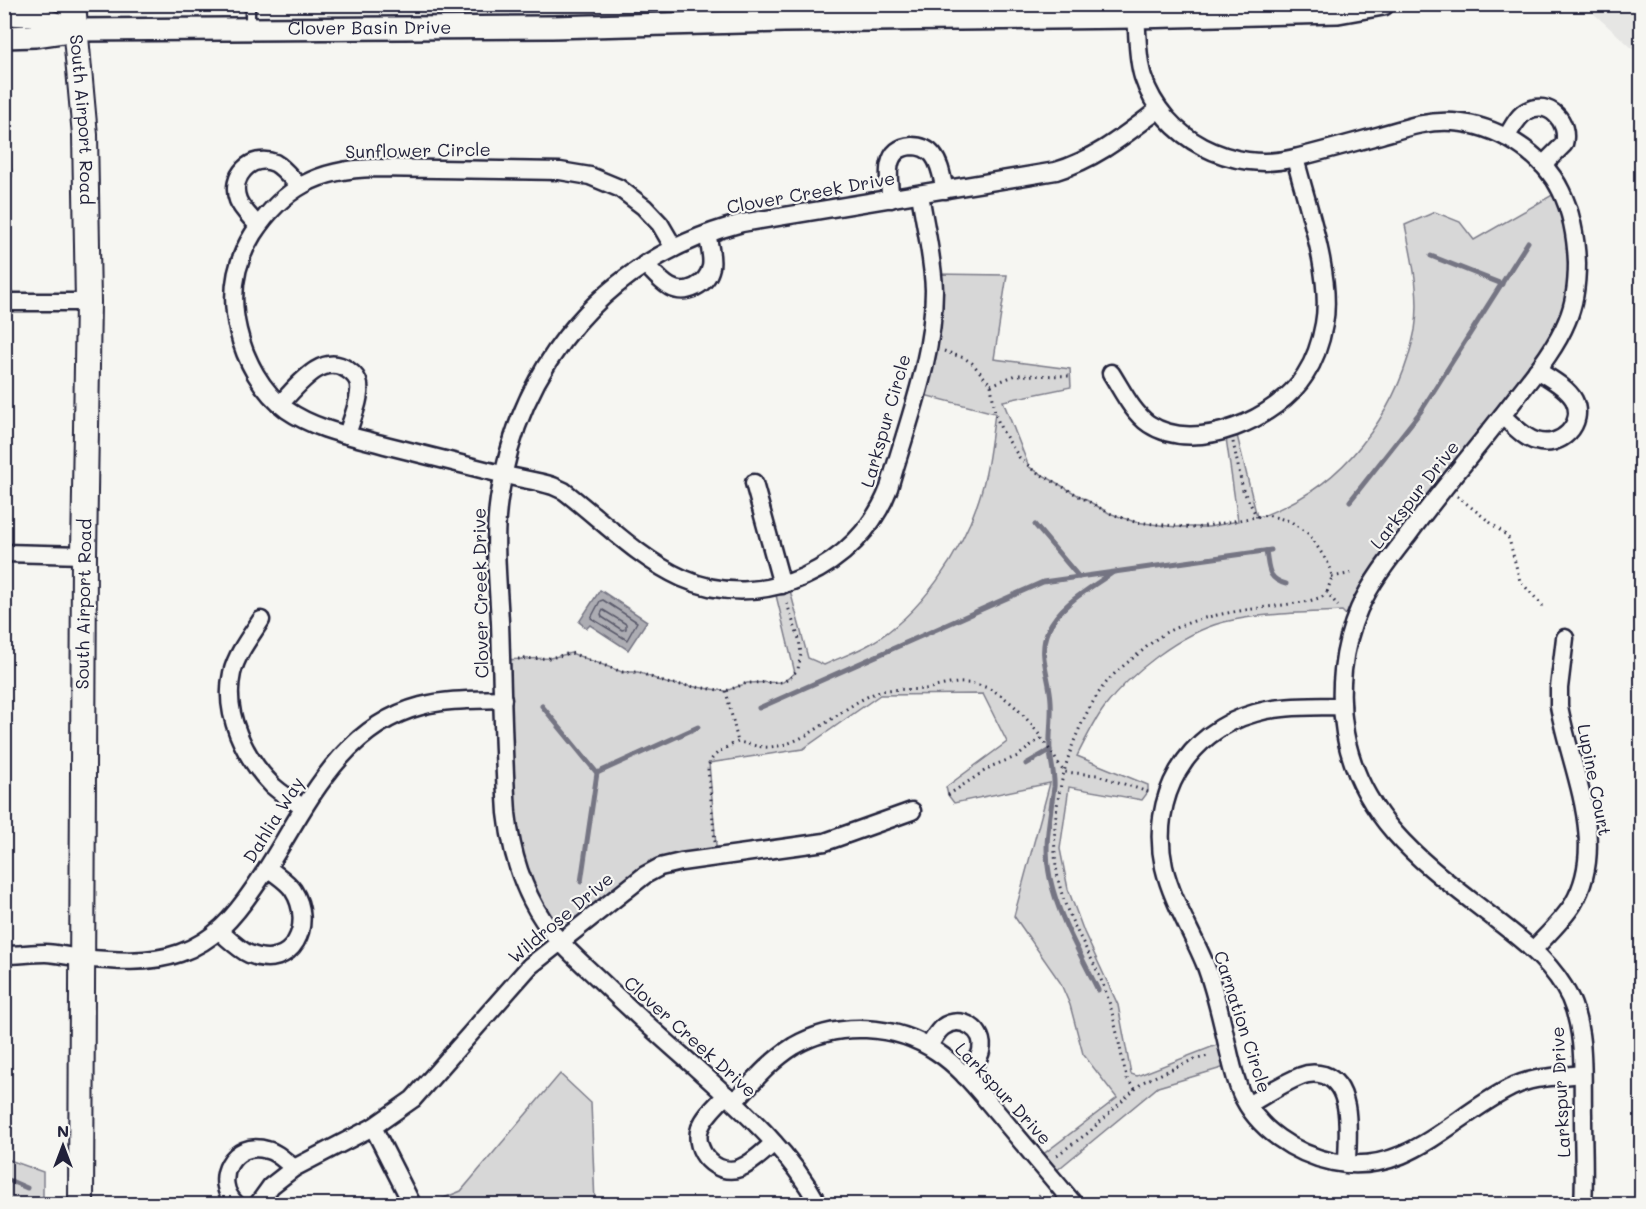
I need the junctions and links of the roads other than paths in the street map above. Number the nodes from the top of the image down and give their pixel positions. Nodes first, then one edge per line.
1 (73, 4) edge
2 (250, 4) edge
3 (1383, 4) edge
4 (1338, 8) edge
5 (4, 14) edge
6 (1136, 17) junction
7 (250, 29) junction
8 (76, 30) junction
9 (4, 37) edge
10 (1158, 110) junction
11 (1506, 137) junction
12 (4, 145) edge
13 (1295, 159) junction
14 (1543, 165) junction
15 (4, 176) edge
16 (299, 186) junction
17 (945, 190) junction
18 (920, 195) junction
19 (891, 199) junction
20 (258, 226) junction
21 (707, 234) junction
22 (674, 248) junction
23 (645, 264) junction
24 (4, 302) edge
25 (88, 302) junction
26 (1537, 370) junction
27 (1111, 373) dead end
28 (280, 404) junction
29 (1503, 416) junction
30 (347, 435) junction
31 (503, 474) junction
32 (754, 483) dead end
33 (4, 553) edge
34 (84, 555) junction
35 (783, 592) junction
36 (261, 620) dead end
37 (1565, 638) dead end
38 (503, 699) junction
39 (1342, 706) junction
40 (303, 807) junction
41 (912, 811) dead end
42 (268, 868) junction
43 (219, 931) junction
44 (560, 942) junction
45 (1534, 949) junction
46 (4, 955) edge
47 (81, 958) junction
48 (929, 1046) junction
49 (1582, 1074) junction
50 (965, 1076) junction
51 (730, 1099) junction
52 (1248, 1105) junction
53 (373, 1127) junction
54 (774, 1143) junction
55 (1347, 1164) junction
56 (294, 1168) junction
57 (81, 1204) edge
58 (236, 1204) edge
59 (258, 1204) edge
60 (412, 1204) edge
61 (818, 1204) edge
62 (1074, 1204) edge
63 (1583, 1204) edge

1 - 8 main road, South Airport Road
2 - 7 lane
3 - 4 street, Clover Basin Drive
4 - 6 street, Clover Basin Drive
5 - 8 street, Clover Basin Drive
6 - 7 street, Clover Basin Drive
6 - 10 street
7 - 8 street, Clover Basin Drive
8 - 9 street, Clover Basin Drive
8 - 25 main road, South Airport Road
10 - 13 street, Larkspur Drive
10 - 17 street, Clover Creek Drive
11 - 13 street, Larkspur Drive
11 - 14 street, Larkspur Drive
11 - 14 street
12 - 15 lane
13 - 27 street
14 - 26 street, Larkspur Drive
16 - 20 street, Sunflower Circle
16 - 20 street
16 - 22 street, Sunflower Circle
17 - 18 street, Clover Creek Drive
17 - 19 street
18 - 19 street, Clover Creek Drive
18 - 35 street, Larkspur Circle
19 - 21 street, Clover Creek Drive
20 - 28 street, Sunflower Circle
21 - 22 street, Clover Creek Drive
21 - 23 street
22 - 23 street, Clover Creek Drive
23 - 31 street, Clover Creek Drive
24 - 25 street
25 - 34 main road, South Airport Road
26 - 29 street, Larkspur Drive
26 - 29 street
28 - 30 street, Sunflower Circle
28 - 30 street
29 - 39 street, Larkspur Drive
30 - 31 street, Sunflower Circle
31 - 35 street, Larkspur Circle
31 - 38 street, Clover Creek Drive
32 - 35 street
33 - 34 street
34 - 47 main road, South Airport Road
36 - 40 street
37 - 45 street, Lupine Court
38 - 40 street, Dahlia Way
38 - 44 street, Clover Creek Drive
39 - 45 street, Larkspur Drive
39 - 52 street, Carnation Circle
40 - 42 street, Dahlia Way
41 - 44 street, Wildrose Drive
42 - 43 street, Dahlia Way
42 - 43 street
43 - 47 street, Dahlia Way
44 - 51 street, Clover Creek Drive
44 - 53 street, Wildrose Drive
45 - 49 street, Larkspur Drive
46 - 47 street, Dahlia Way
47 - 57 main road, South Airport Road
48 - 50 street, Larkspur Drive
48 - 50 street
48 - 51 street, Larkspur Drive
49 - 55 street, Carnation Circle
49 - 63 street, Larkspur Drive
50 - 62 street, Larkspur Drive
51 - 54 street, Clover Creek Drive
51 - 54 street
52 - 55 street, Carnation Circle
52 - 55 street
53 - 56 street, Wildrose Drive
53 - 60 street
54 - 61 street, Clover Creek Drive
56 - 58 street
56 - 59 street, Wildrose Drive

